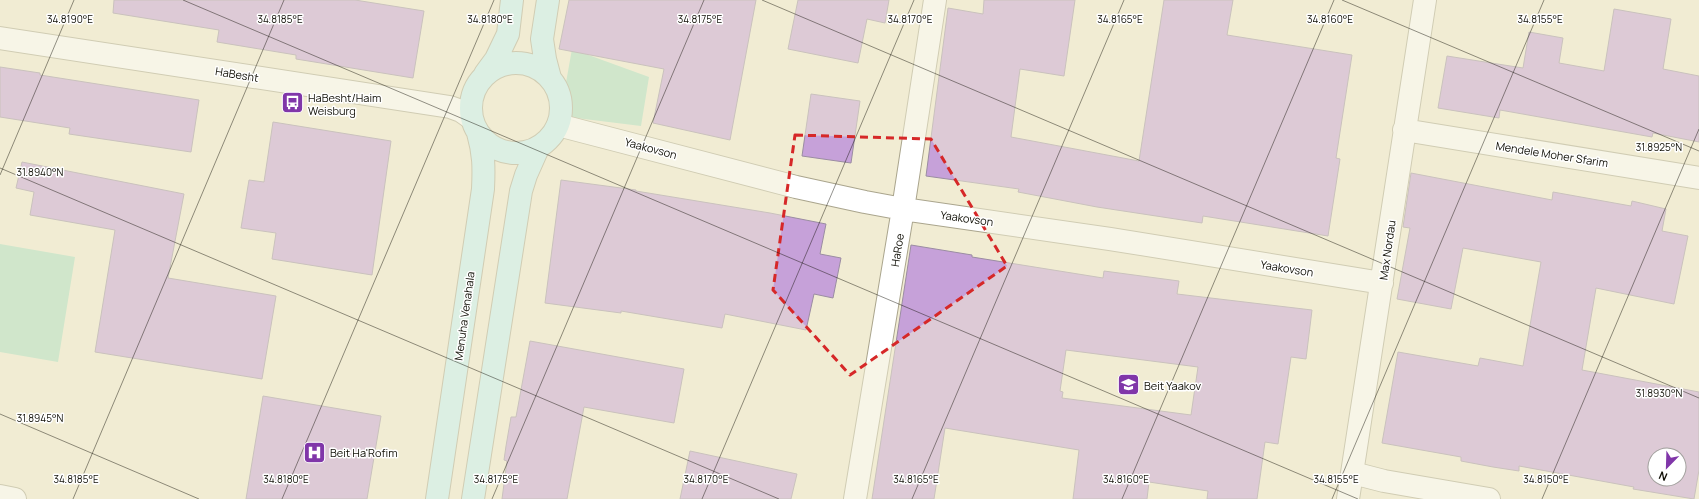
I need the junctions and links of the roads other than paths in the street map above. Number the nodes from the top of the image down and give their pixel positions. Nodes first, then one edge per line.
1 (512, 0) edge
2 (548, 0) edge
3 (935, 0) edge
4 (1425, 0) edge
5 (0, 38) edge
6 (484, 76) junction
7 (550, 78) junction
8 (558, 125) junction
9 (475, 126) junction
10 (1404, 130) junction
11 (538, 148) junction
12 (1699, 178) edge
13 (904, 209) junction
14 (1382, 283) junction
15 (1353, 472) junction
16 (0, 496) edge
17 (15, 499) edge
18 (437, 499) edge
19 (473, 499) edge
20 (855, 499) edge
21 (1348, 499) edge
22 (1489, 499) edge

1 - 6 street
2 - 7 street
3 - 13 street, HaRoe
4 - 10 street, Max Nordau
5 - 9 street, HaBesht
6 - 7 street
6 - 9 street
7 - 8 street
8 - 11 street
8 - 13 street, Yaakovson
9 - 11 street
9 - 18 street, Menuha Venahala
10 - 12 street, Mendele Moher Sfarim
10 - 14 street, Max Nordau
11 - 19 street
13 - 14 street, Yaakovson
13 - 20 street, HaRoe
14 - 15 street, Max Nordau
15 - 21 street, Max Nordau
15 - 22 street
16 - 17 street

